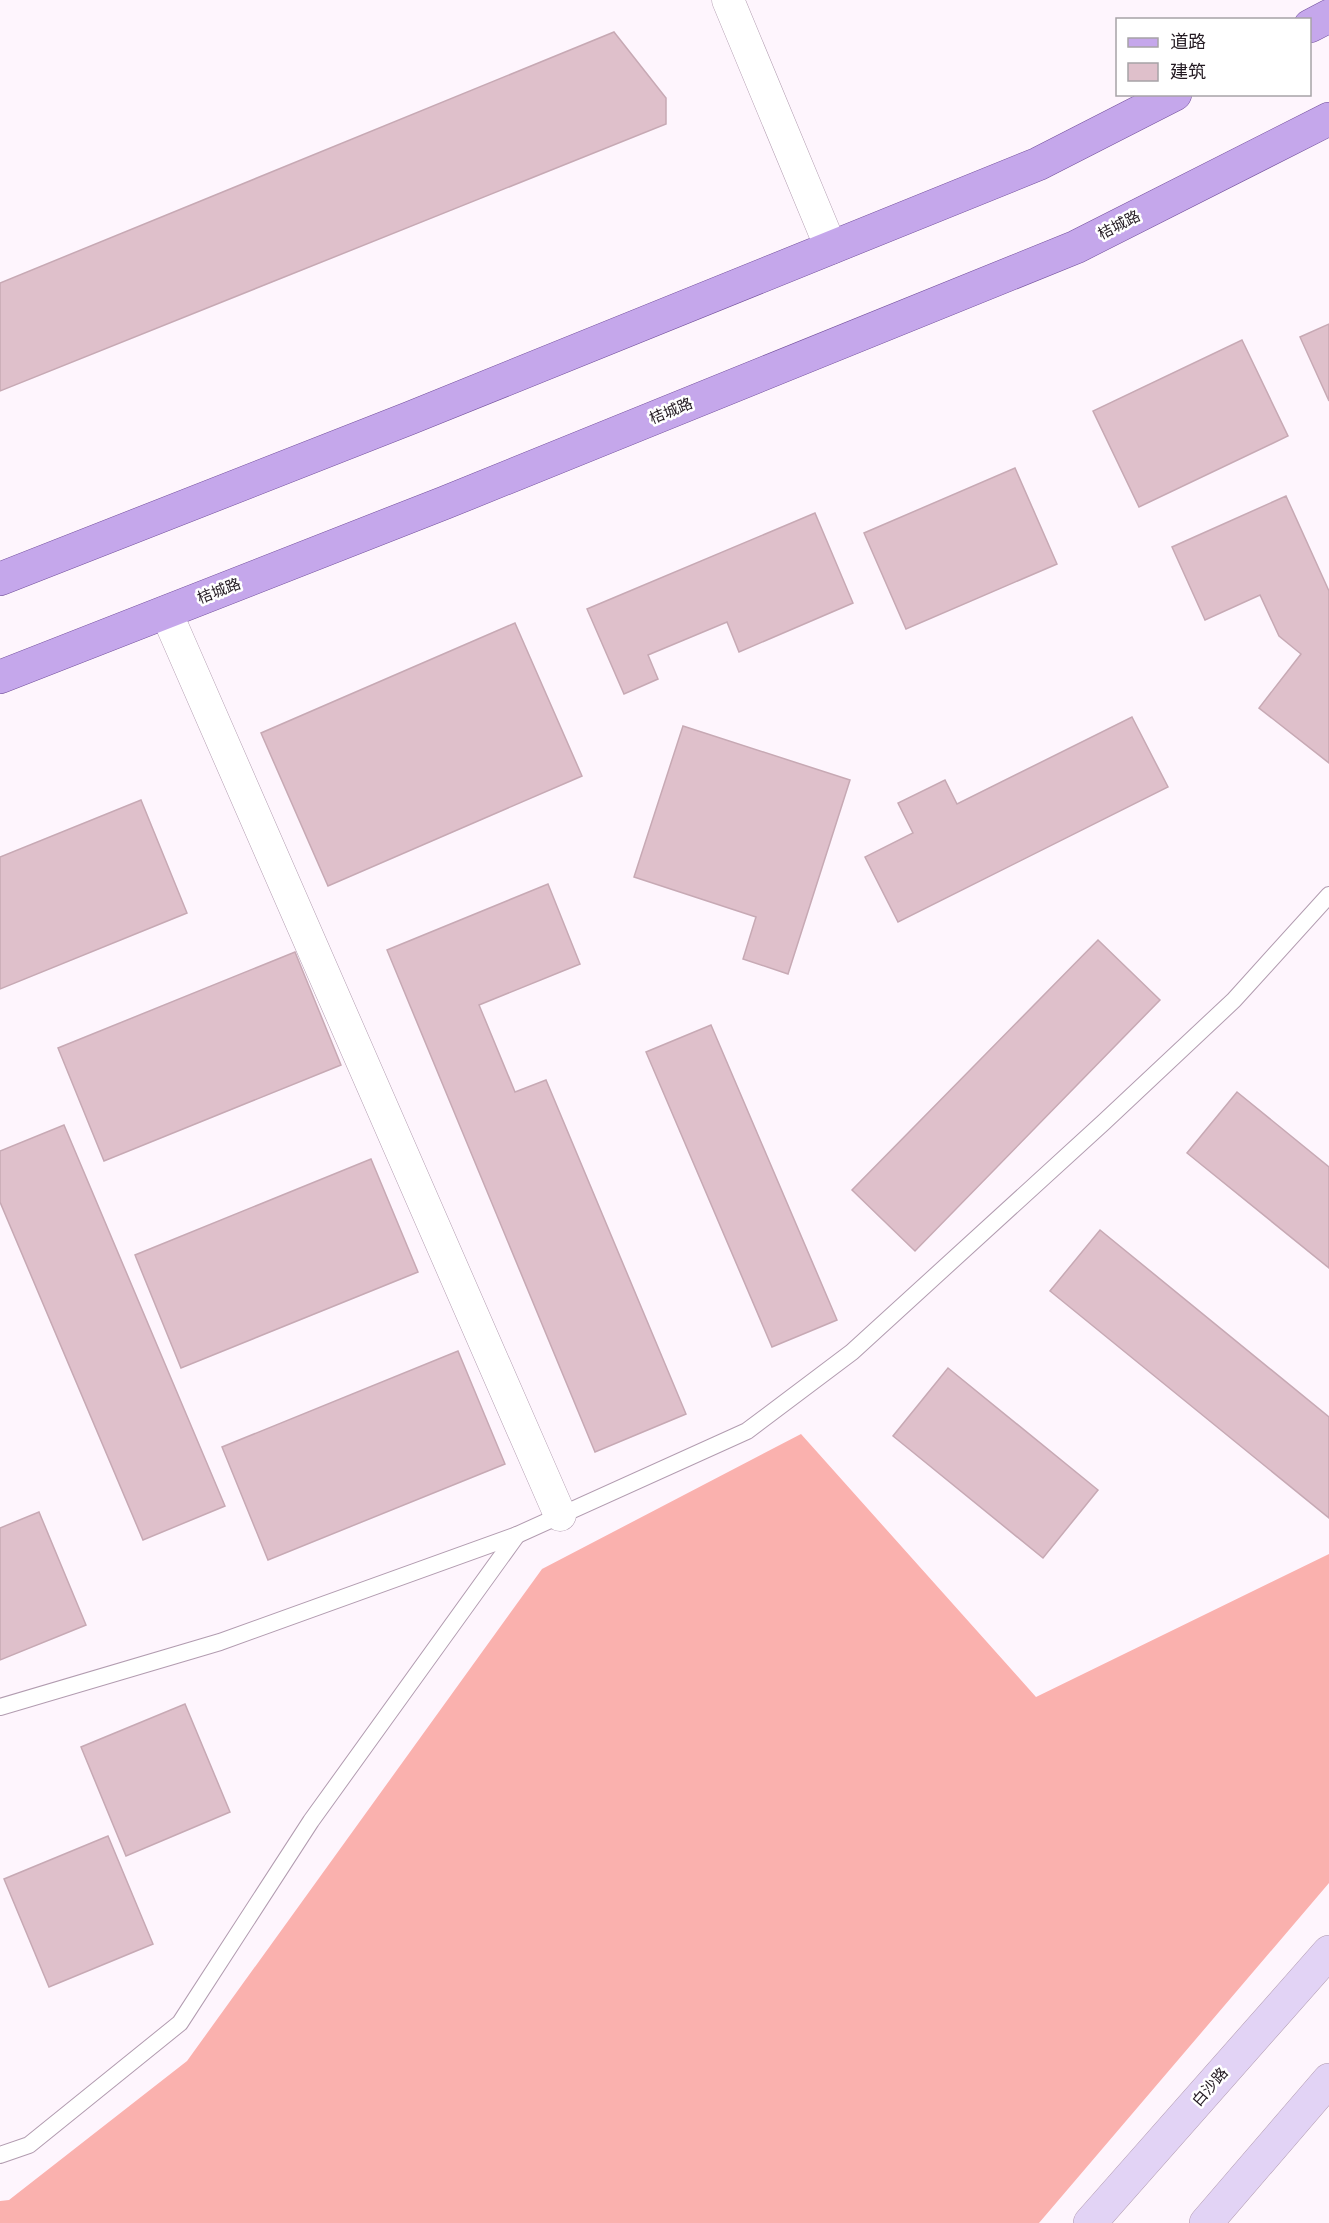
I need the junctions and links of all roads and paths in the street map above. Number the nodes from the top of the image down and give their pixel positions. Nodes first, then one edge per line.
1 (728, 0) edge
2 (1329, 16) edge
3 (1311, 25) edge
4 (1170, 96) edge
5 (1329, 118) edge
6 (831, 248) junction
7 (0, 579) edge
8 (166, 612) junction
9 (0, 677) edge
10 (1329, 895) edge
11 (560, 1515) junction
12 (517, 1534) junction
13 (0, 1707) edge
14 (1329, 1952) edge
15 (1329, 2080) edge
16 (0, 2155) edge
17 (1090, 2223) edge
18 (1206, 2223) edge

1 - 6 street
2 - 3 main road
4 - 6 main road
5 - 8 main road, 桔城路
6 - 7 main road
8 - 9 main road, 桔城路
8 - 11 street
10 - 11 lane
11 - 12 lane
12 - 13 lane
12 - 16 lane
14 - 17 main road, 白沙路
15 - 18 main road

